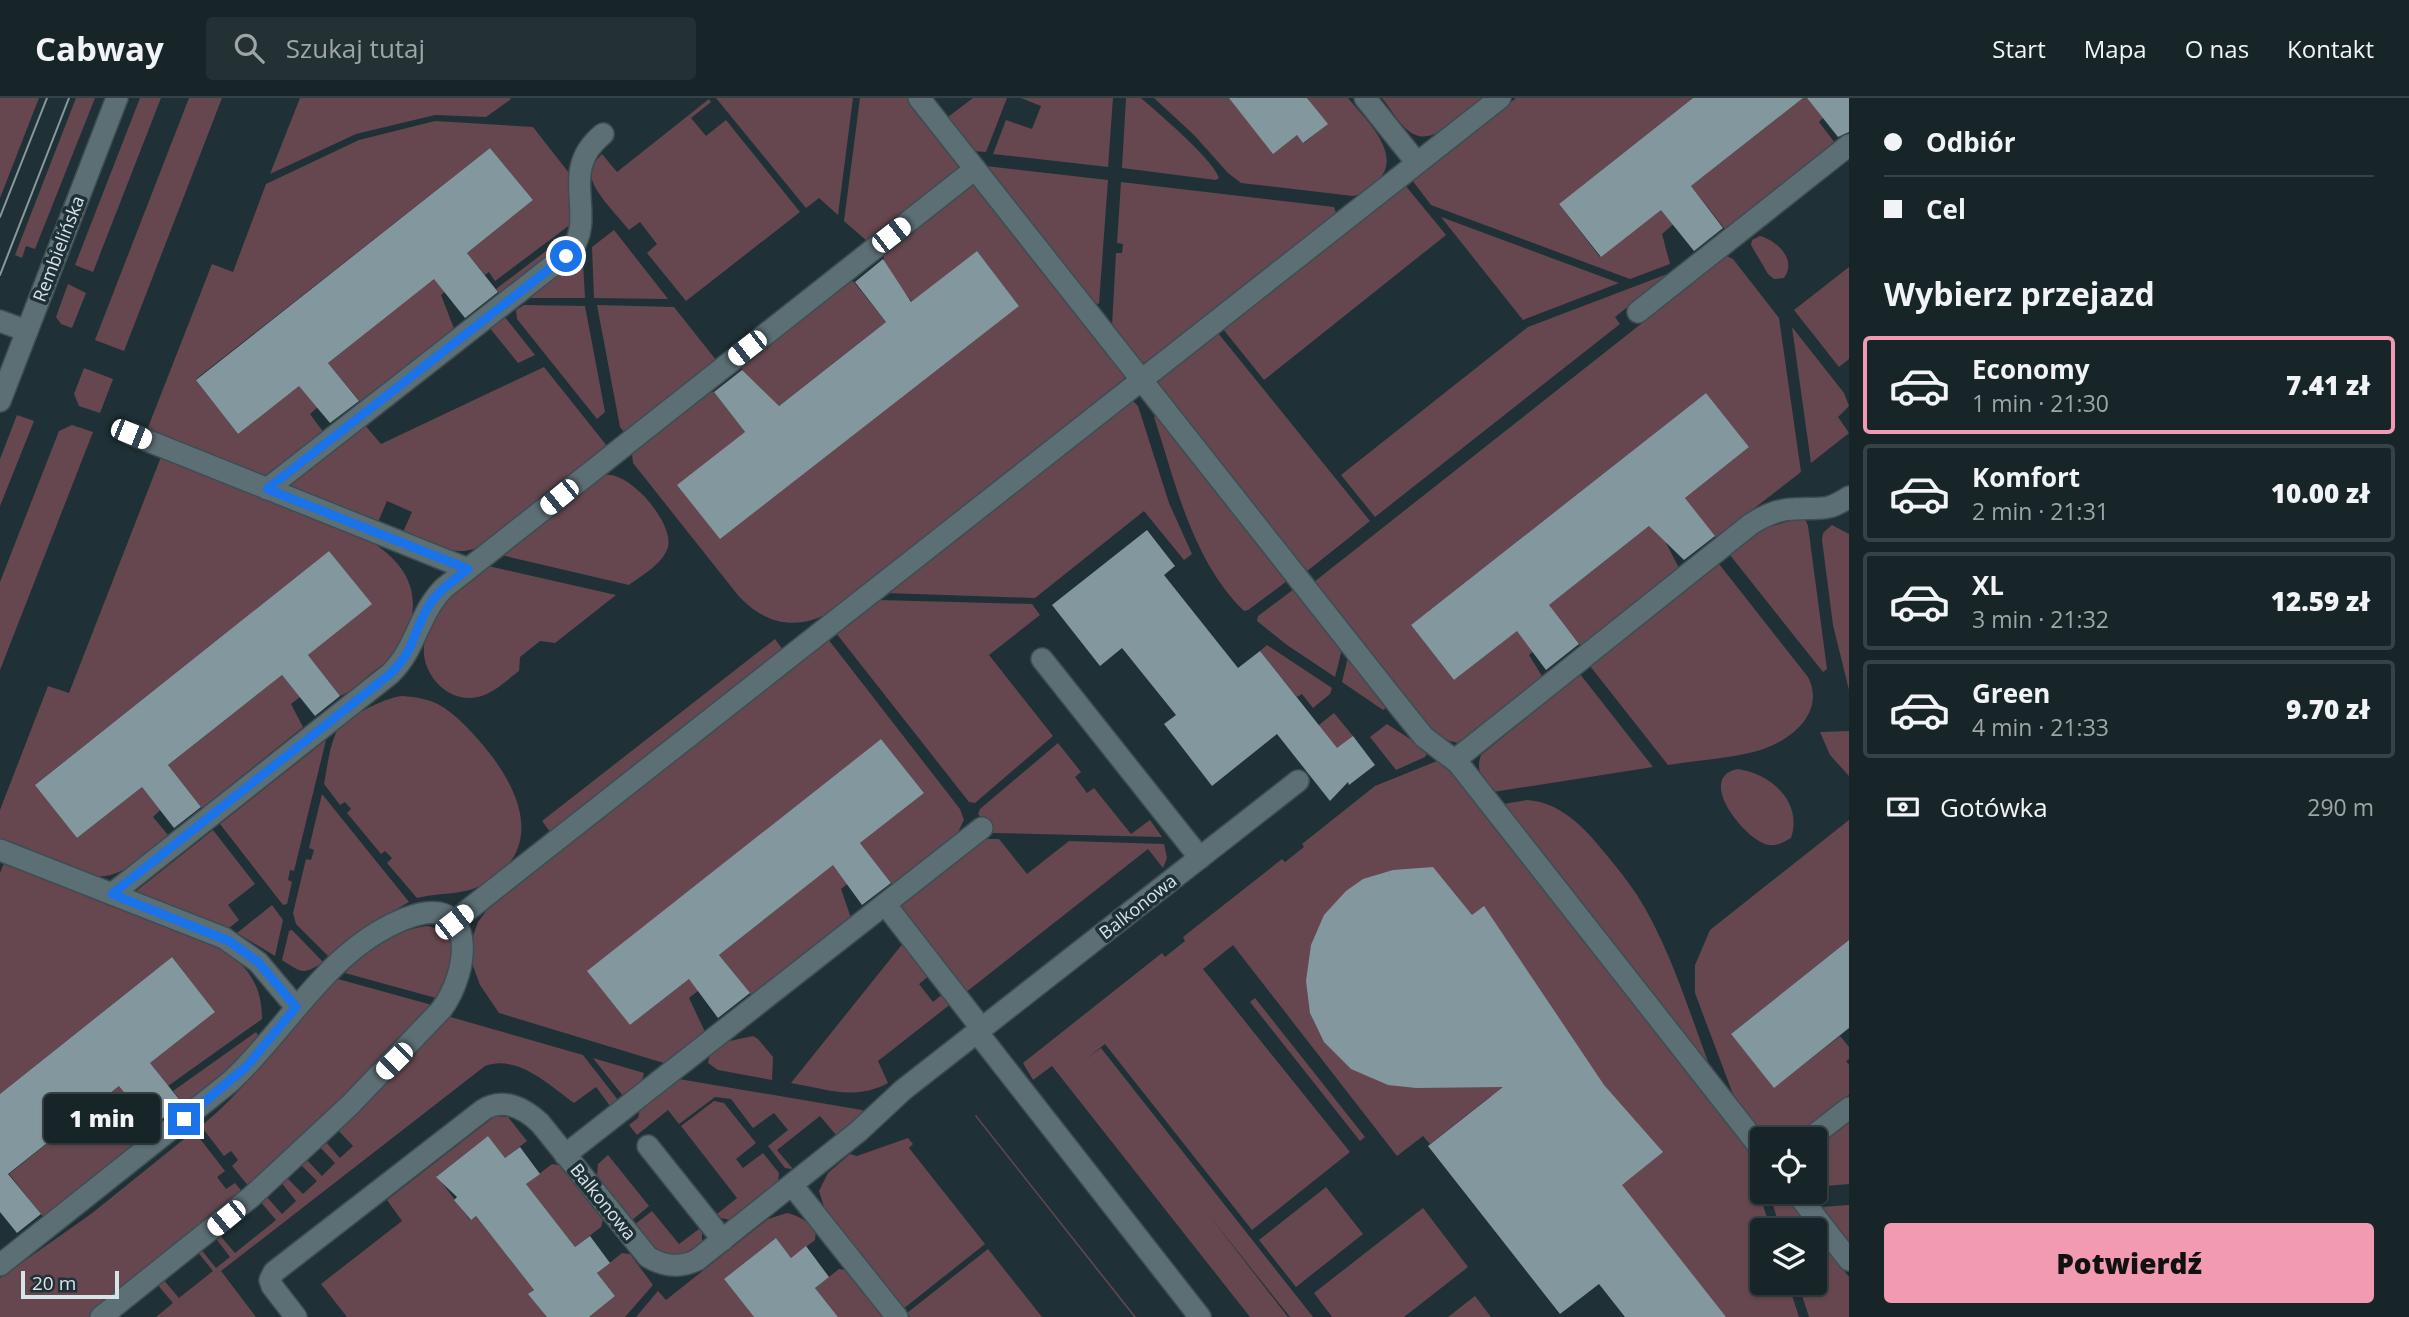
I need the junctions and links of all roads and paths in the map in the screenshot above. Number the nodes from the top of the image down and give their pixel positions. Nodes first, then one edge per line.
1 (117, 98) edge
2 (919, 98) edge
3 (1365, 98) edge
4 (1500, 98) edge
5 (603, 134) dead end
6 (1849, 145) edge
7 (1417, 163) junction
8 (975, 169) junction
9 (1638, 312) dead end
10 (0, 321) edge
11 (27, 331) junction
12 (1142, 380) junction
13 (0, 401) edge
14 (131, 434) dead end
15 (267, 489) junction
16 (1849, 498) edge
17 (468, 569) junction
18 (1042, 659) dead end
19 (1455, 760) junction
20 (1298, 781) dead end
21 (982, 828) dead end
22 (0, 850) edge
23 (1200, 858) junction
24 (112, 894) junction
25 (885, 904) junction
26 (454, 922) junction
27 (296, 1007) junction
28 (979, 1030) junction
29 (1849, 1108) edge
30 (1824, 1127) edge
31 (1750, 1135) edge
32 (648, 1146) dead end
33 (565, 1155) junction
34 (792, 1185) junction
35 (1805, 1204) edge
36 (723, 1240) junction
37 (1849, 1260) edge
38 (0, 1265) edge
39 (101, 1317) edge
40 (296, 1317) edge
41 (897, 1317) edge
42 (1200, 1317) edge

1 - 11 street, Rembielińska
2 - 8 street
3 - 7 street
4 - 7 street
5 - 15 street
6 - 9 street
7 - 12 street
8 - 12 street
8 - 17 street
10 - 11 street
11 - 13 street, Rembielińska
12 - 19 street
12 - 26 street
14 - 15 street
15 - 17 street
16 - 19 street
17 - 24 street
18 - 23 street
19 - 31 street
20 - 23 street, Balkonowa
21 - 25 street
22 - 24 street
23 - 28 street, Balkonowa
24 - 27 street
25 - 28 street
25 - 33 street
26 - 27 street
26 - 39 street
27 - 38 street
28 - 34 street, Balkonowa
28 - 42 street
29 - 30 street
32 - 36 street
33 - 36 street, Balkonowa
33 - 40 street, Balkonowa
34 - 36 street, Balkonowa
34 - 41 street
35 - 37 street

